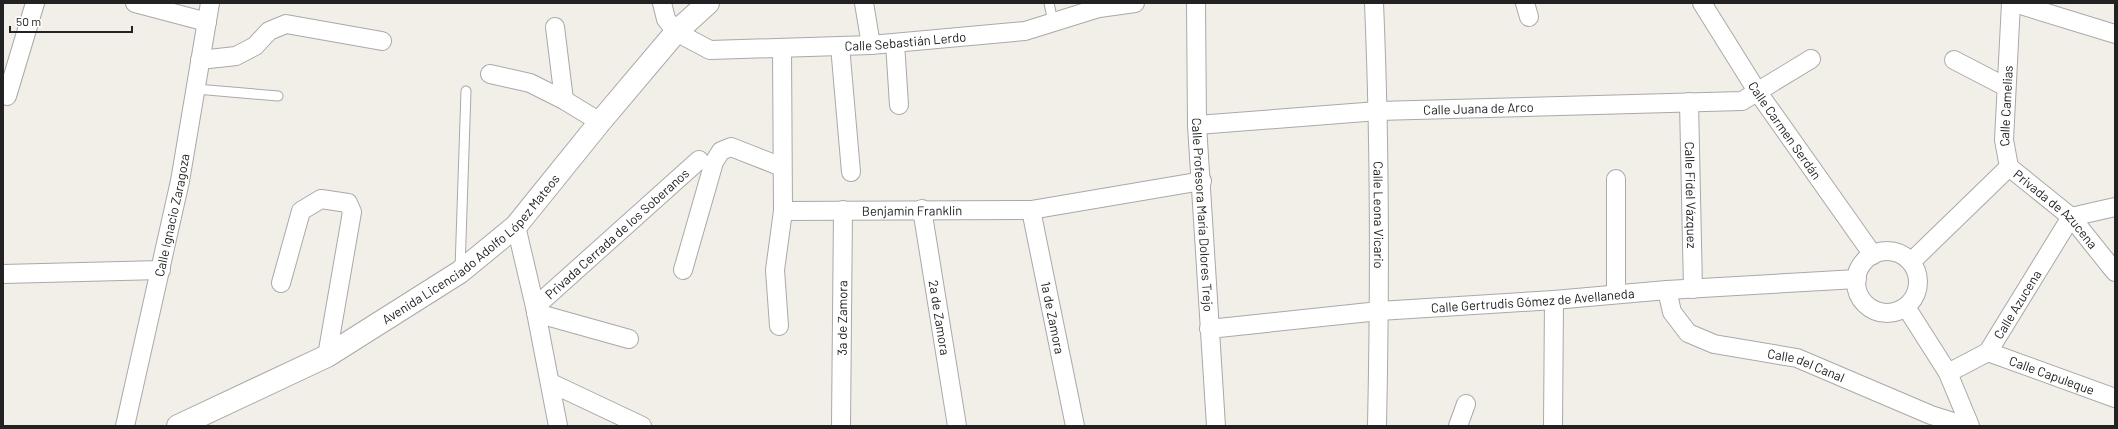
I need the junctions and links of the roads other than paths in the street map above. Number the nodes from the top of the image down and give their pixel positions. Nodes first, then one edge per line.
1 (36, 3) edge
2 (135, 3) edge
3 (210, 3) edge
4 (662, 3) edge
5 (708, 3) edge
6 (1049, 3) edge
7 (1135, 3) edge
8 (1196, 3) edge
9 (1374, 3) edge
10 (1702, 3) edge
11 (2012, 3) edge
12 (869, 5) edge
13 (207, 22) junction
14 (1053, 22) junction
15 (555, 27) dead end
16 (676, 32) junction
17 (2115, 34) edge
18 (382, 40) dead end
19 (895, 43) junction
20 (872, 45) junction
21 (840, 46) junction
22 (782, 48) junction
23 (1811, 59) dead end
24 (200, 60) junction
25 (1954, 60) dead end
26 (490, 74) dead end
27 (2006, 88) junction
28 (196, 89) junction
29 (466, 91) dead end
30 (1757, 91) junction
31 (7, 96) dead end
32 (278, 96) dead end
33 (564, 100) junction
34 (1689, 102) junction
35 (899, 105) dead end
36 (1378, 111) junction
37 (600, 122) junction
38 (1197, 126) junction
39 (699, 160) dead end
40 (782, 167) junction
41 (2009, 168) junction
42 (851, 172) dead end
43 (1616, 179) dead end
44 (1202, 181) junction
45 (2115, 208) edge
46 (922, 209) junction
47 (843, 210) junction
48 (1031, 210) junction
49 (783, 211) junction
50 (2070, 217) junction
51 (516, 226) junction
52 (1873, 255) junction
53 (1911, 262) junction
54 (161, 270) junction
55 (683, 270) dead end
56 (460, 272) junction
57 (2115, 272) edge
58 (3, 274) edge
59 (1857, 279) junction
60 (281, 283) dead end
61 (1693, 289) junction
62 (1667, 290) junction
63 (1616, 293) junction
64 (1554, 300) junction
65 (1906, 307) junction
66 (536, 310) junction
67 (1379, 311) junction
68 (779, 326) dead end
69 (1209, 329) junction
70 (629, 339) dead end
71 (1988, 352) junction
72 (327, 356) junction
73 (1948, 373) junction
74 (551, 383) junction
75 (2115, 398) edge
76 (1466, 404) dead end
77 (188, 424) edge
78 (125, 426) edge
79 (558, 426) edge
80 (642, 426) edge
81 (840, 426) edge
82 (957, 426) edge
83 (1075, 426) edge
84 (1216, 426) edge
85 (1377, 426) edge
86 (1458, 426) edge
87 (1553, 426) edge
88 (1966, 426) edge
89 (1970, 426) edge

1 - 31 street
2 - 13 street
3 - 13 street, Calle Ignacio Zaragoza
4 - 16 street
5 - 16 street, Avenida Licenciado Adolfo López Mateos
6 - 14 lane
7 - 14 street, Calle Sebastián Lerdo
8 - 38 street, Calle Profesora María Dolores Trejo
9 - 36 street, Calle Leona Vicario
10 - 30 street, Calle Carmen Serdán
11 - 17 street
11 - 27 street, Calle Camelias
12 - 20 street
13 - 24 street, Calle Ignacio Zaragoza
14 - 19 street, Calle Sebastián Lerdo
15 - 33 street
16 - 22 street, Calle Sebastián Lerdo
16 - 37 street, Avenida Licenciado Adolfo López Mateos
18 - 24 street
19 - 20 street, Calle Sebastián Lerdo
19 - 35 street
20 - 21 street, Calle Sebastián Lerdo
21 - 22 street, Calle Sebastián Lerdo
21 - 42 street
22 - 40 street
23 - 30 street, Calle Juana de Arco
24 - 28 street, Calle Ignacio Zaragoza
25 - 27 street
26 - 33 street
27 - 41 street, Calle Camelias
28 - 32 lane
28 - 54 street, Calle Ignacio Zaragoza
29 - 56 lane
30 - 34 street, Calle Juana de Arco
30 - 52 street, Calle Carmen Serdán
33 - 37 street
34 - 36 street, Calle Juana de Arco
34 - 61 street, Calle Fidel Vázquez
36 - 38 street, Calle Juana de Arco
36 - 67 street, Calle Leona Vicario
37 - 51 street, Avenida Licenciado Adolfo López Mateos
38 - 44 street, Calle Profesora María Dolores Trejo
39 - 66 street, Privada Cerrada de los Soberanos
40 - 49 street
40 - 55 street
41 - 50 street, Privada de Azucena
41 - 53 street
43 - 63 street
44 - 48 street, Benjamín Franklin
44 - 69 street, Calle Profesora María Dolores Trejo
45 - 50 street
46 - 47 street, Benjamín Franklin
46 - 48 street, Benjamín Franklin
46 - 82 street, 2a de Zamora
47 - 49 street, Benjamín Franklin
47 - 81 street, 3a de Zamora
48 - 83 street, 1a de Zamora
49 - 68 street
50 - 57 street, Privada de Azucena
50 - 71 street, Calle Azucena
51 - 56 street, Avenida Licenciado Adolfo López Mateos
51 - 66 street, Privada Cerrada de los Soberanos
52 - 53 street
52 - 59 street
53 - 65 street
54 - 58 street
54 - 78 street, Calle Ignacio Zaragoza
56 - 72 street, Avenida Licenciado Adolfo López Mateos
59 - 61 street, Calle Gertrudis Gómez de Avellaneda
59 - 65 street
60 - 72 street
61 - 62 street, Calle Gertrudis Gómez de Avellaneda
62 - 63 street, Calle Gertrudis Gómez de Avellaneda
62 - 88 street, Calle del Canal
63 - 64 street, Calle Gertrudis Gómez de Avellaneda
64 - 67 street, Calle Gertrudis Gómez de Avellaneda
64 - 87 street
65 - 73 street
66 - 70 street
66 - 74 street, Privada Cerrada de los Soberanos
67 - 69 street, Calle Gertrudis Gómez de Avellaneda
67 - 85 street, Calle Leona Vicario
69 - 84 street, Calle Profesora María Dolores Trejo
71 - 73 street, Calle Azucena
71 - 75 street, Calle Capuleque
72 - 77 street, Avenida Licenciado Adolfo López Mateos
73 - 89 street
74 - 79 street, Privada Cerrada de los Soberanos
74 - 80 street
76 - 86 street

